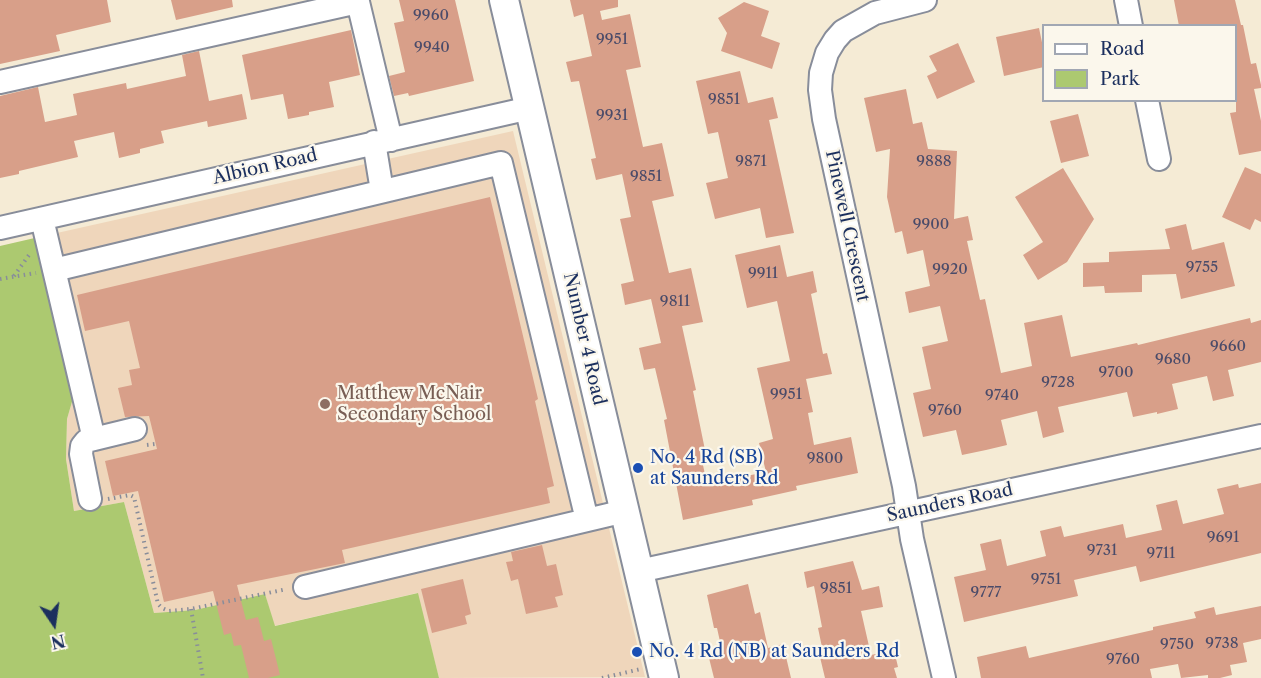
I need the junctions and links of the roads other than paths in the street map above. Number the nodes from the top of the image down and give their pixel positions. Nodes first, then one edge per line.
1 (504, 0) edge
2 (925, 0) edge
3 (1126, 0) edge
4 (358, 1) edge
5 (1131, 24) edge
6 (0, 82) edge
7 (1147, 102) edge
8 (530, 108) junction
9 (382, 141) junction
10 (1159, 159) dead end
11 (382, 190) junction
12 (42, 219) junction
13 (0, 228) edge
14 (54, 270) junction
15 (1261, 436) edge
16 (140, 438) road end
17 (94, 439) junction
18 (98, 497) road end
19 (625, 511) junction
20 (908, 512) junction
21 (587, 520) junction
22 (639, 571) junction
23 (305, 587) road end
24 (652, 674) edge
25 (944, 678) edge

1 - 8 main road, Number 4 Road
2 - 20 street, Pinewell Crescent
3 - 5 street
4 - 6 street
4 - 9 street
7 - 10 street
8 - 9 street, Albion Road
8 - 19 main road, Number 4 Road
9 - 11 street
9 - 12 street, Albion Road
11 - 14 street
11 - 21 street
12 - 13 street, Albion Road
12 - 14 street
14 - 17 street
15 - 20 street, Saunders Road
16 - 17 street
17 - 18 street
19 - 21 street
19 - 22 main road, Number 4 Road
20 - 22 street, Saunders Road
20 - 25 street, Pinewell Crescent
21 - 23 street
22 - 24 main road, Number 4 Road

